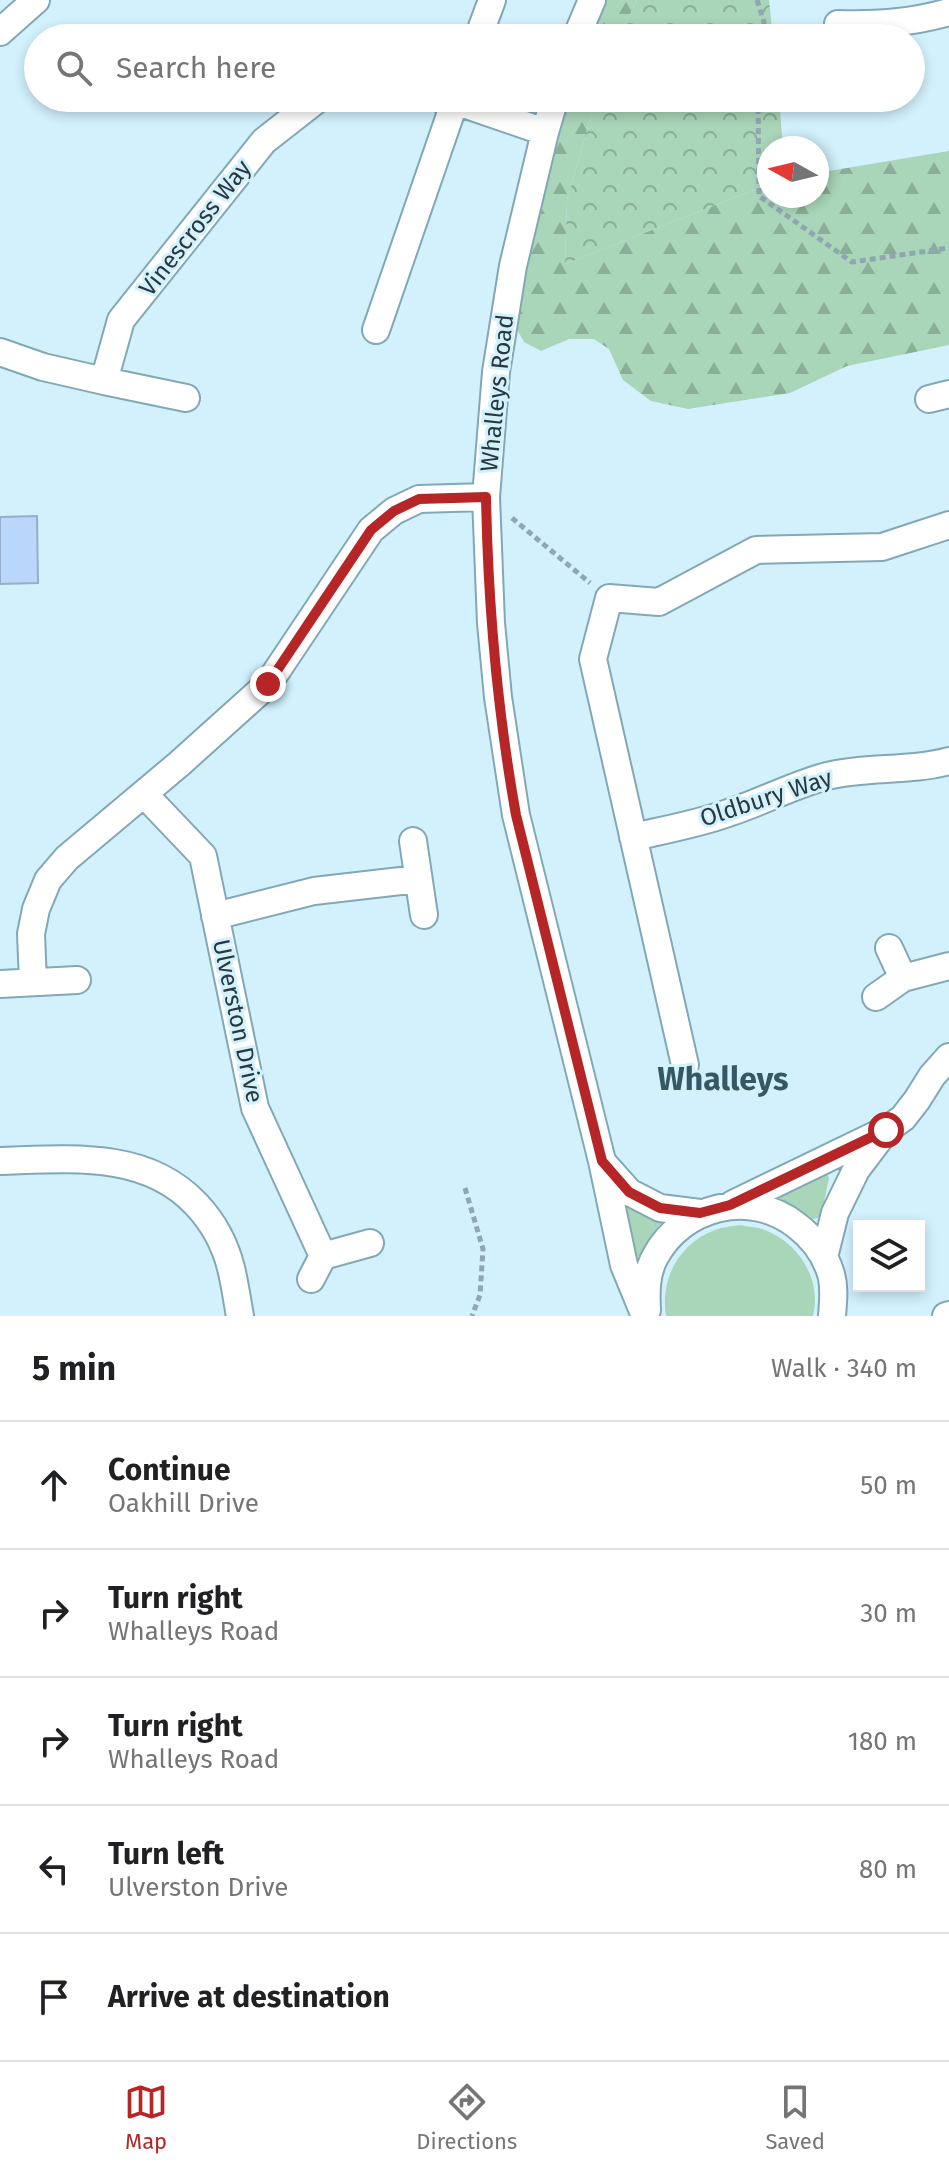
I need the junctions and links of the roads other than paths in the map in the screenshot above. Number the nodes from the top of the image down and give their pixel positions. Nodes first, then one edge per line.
1 (36, 0) edge
2 (492, 0) edge
3 (592, 0) edge
4 (949, 12) edge
5 (836, 23) edge
6 (483, 24) edge
7 (582, 24) edge
8 (862, 24) edge
9 (895, 24) edge
10 (0, 32) edge
11 (301, 112) edge
12 (445, 112) edge
13 (487, 112) edge
14 (551, 112) edge
15 (545, 132) junction
16 (376, 330) dead end
17 (0, 352) edge
18 (104, 381) junction
19 (186, 398) dead end
20 (486, 497) junction
21 (949, 525) edge
22 (949, 761) edge
23 (144, 794) junction
24 (633, 837) junction
25 (413, 841) dead end
26 (418, 879) junction
27 (424, 915) dead end
28 (215, 916) junction
29 (889, 948) dead end
30 (949, 966) edge
31 (903, 978) junction
32 (77, 980) dead end
33 (33, 982) junction
34 (0, 984) edge
35 (876, 997) dead end
36 (949, 1057) edge
37 (685, 1065) dead end
38 (886, 1130) junction
39 (0, 1161) edge
40 (602, 1161) junction
41 (730, 1205) junction
42 (700, 1213) junction
43 (370, 1243) dead end
44 (824, 1257) junction
45 (833, 1303) edge
46 (240, 1316) edge
47 (646, 1316) edge
48 (844, 1316) edge

1 - 10 street
2 - 6 street
3 - 7 street
4 - 9 street
5 - 8 street
11 - 18 street, Vinescross Way
12 - 16 street
13 - 15 street
14 - 15 street, Whalleys Road
15 - 20 street, Whalleys Road
17 - 18 street
18 - 19 street
20 - 23 street
20 - 40 street, Whalleys Road
21 - 24 street
22 - 24 street, Oldbury Way
23 - 28 street, Ulverston Drive
23 - 33 street
24 - 37 street
25 - 26 street
26 - 27 street
26 - 28 street, Ulverston Drive
28 - 43 street, Ulverston Drive
29 - 31 street
30 - 31 street
31 - 35 street
32 - 33 street
33 - 34 street
36 - 38 street
38 - 41 street
38 - 44 street
39 - 46 street
40 - 42 street, Whalleys Road
40 - 47 street, Whalleys Road
41 - 42 street
41 - 44 street
42 - 47 street
44 - 45 street
45 - 48 street

